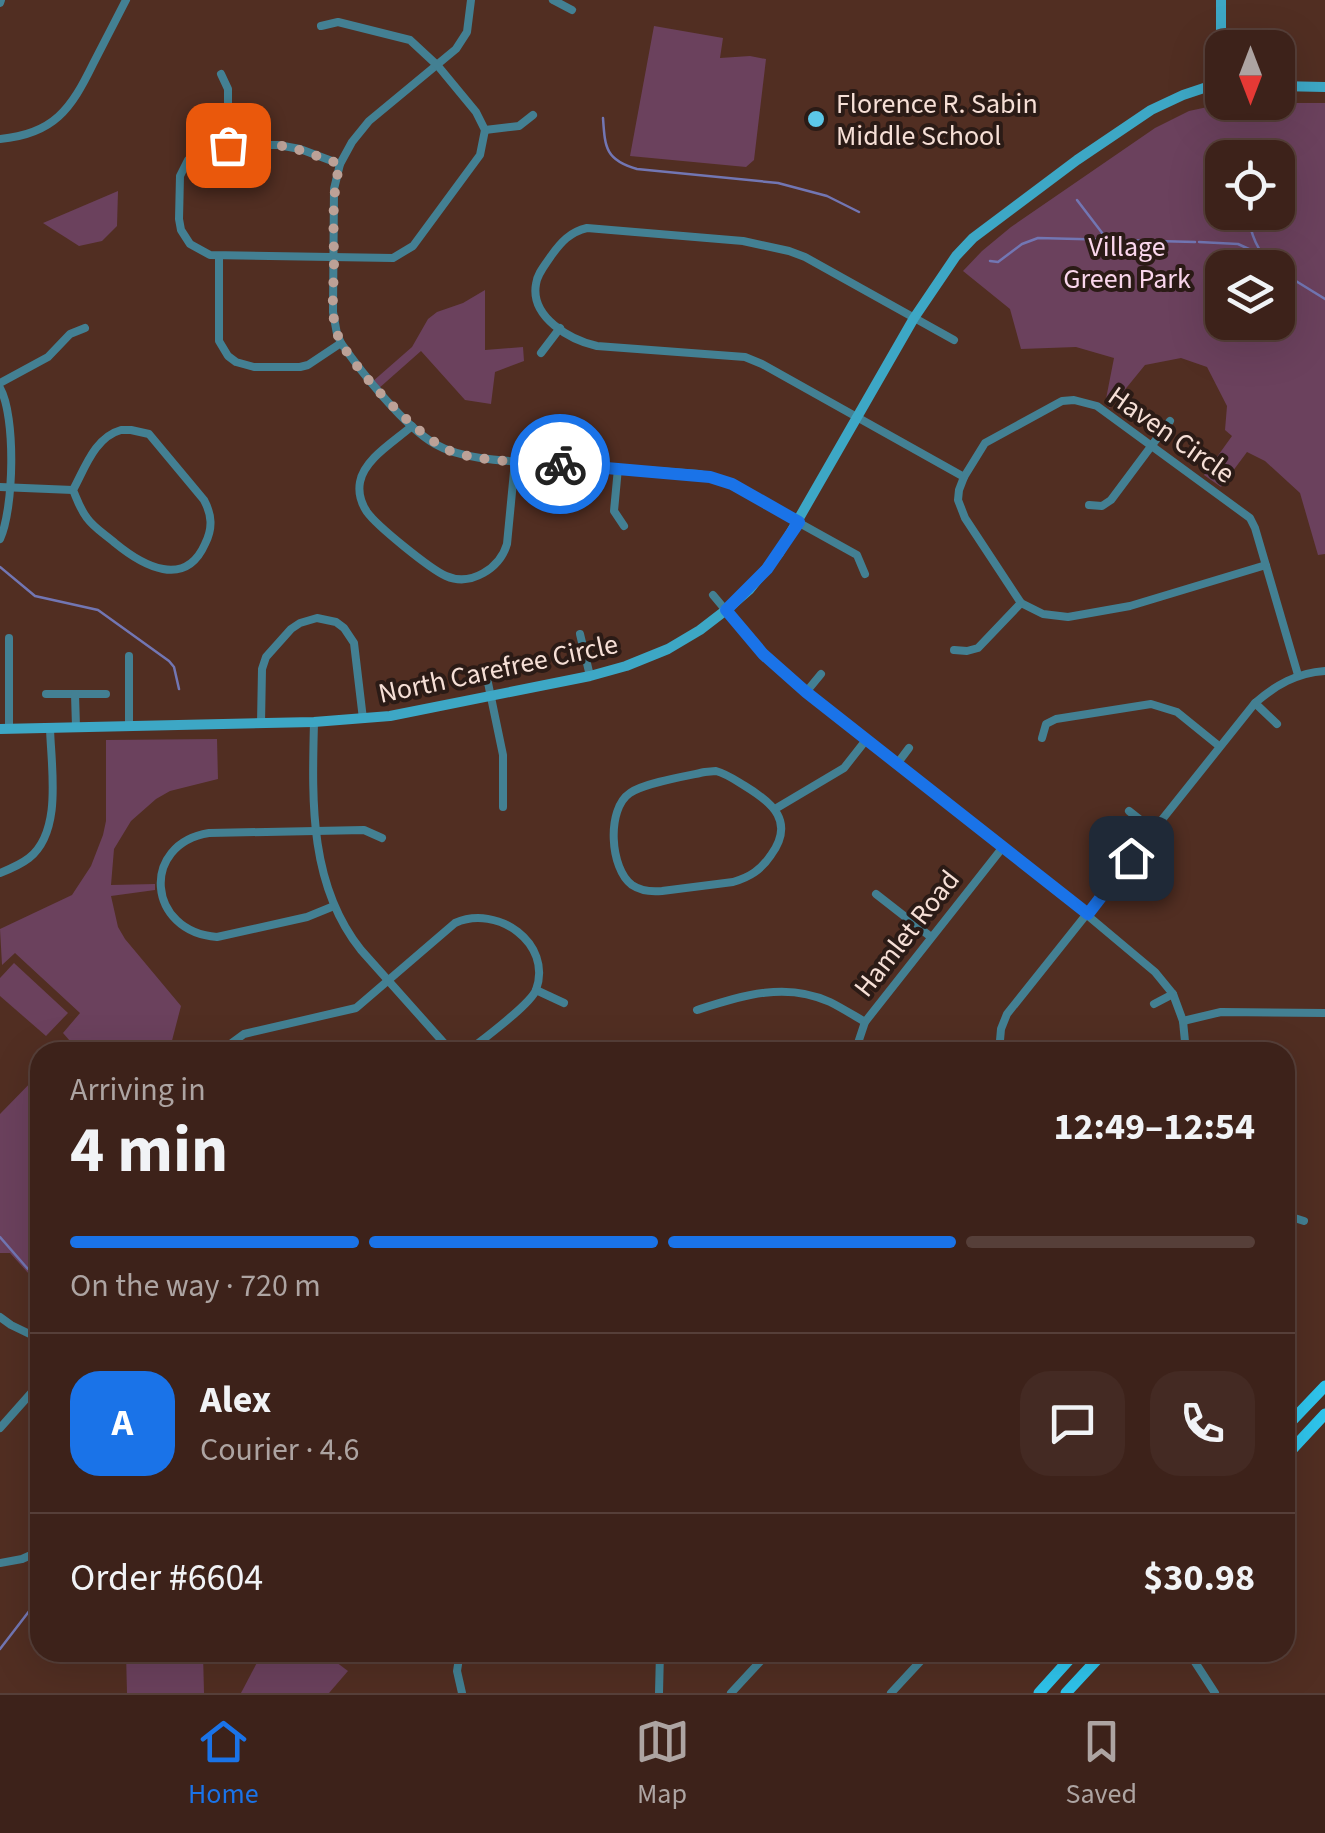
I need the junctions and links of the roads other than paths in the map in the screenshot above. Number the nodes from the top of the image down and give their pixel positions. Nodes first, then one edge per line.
1 (126, 0) edge
2 (471, 0) edge
3 (553, 0) edge
4 (1221, 0) edge
5 (572, 10) dead end
6 (321, 26) dead end
7 (1221, 30) edge
8 (438, 66) junction
9 (221, 74) dead end
10 (1295, 86) edge
11 (1325, 87) edge
12 (1205, 88) edge
13 (533, 115) dead end
14 (485, 130) junction
15 (0, 139) edge
16 (228, 145) junction
17 (340, 164) junction
18 (406, 252) junction
19 (219, 256) junction
20 (334, 258) junction
21 (412, 263) dead end
22 (914, 318) junction
23 (85, 328) dead end
24 (560, 328) junction
25 (954, 340) dead end
26 (341, 344) junction
27 (541, 354) dead end
28 (275, 368) junction
29 (276, 379) dead end
30 (0, 385) edge
31 (858, 419) junction
32 (1170, 421) dead end
33 (412, 426) junction
34 (1151, 446) junction
35 (515, 460) junction
36 (618, 468) junction
37 (964, 477) junction
38 (4, 487) edge
39 (73, 490) junction
40 (1089, 505) dead end
41 (799, 522) junction
42 (624, 526) dead end
43 (0, 539) edge
44 (1266, 565) junction
45 (865, 574) dead end
46 (713, 595) dead end
47 (1022, 603) junction
48 (726, 610) junction
49 (580, 634) dead end
50 (9, 638) dead end
51 (954, 650) dead end
52 (128, 656) dead end
53 (1325, 671) edge
54 (821, 674) dead end
55 (1298, 675) junction
56 (590, 676) junction
57 (487, 678) dead end
58 (806, 692) junction
59 (46, 694) dead end
60 (76, 694) junction
61 (106, 694) dead end
62 (490, 696) junction
63 (1255, 703) junction
64 (362, 719) junction
65 (314, 722) junction
66 (261, 723) junction
67 (1277, 724) dead end
68 (128, 726) junction
69 (76, 727) junction
70 (5, 728) edge
71 (50, 728) junction
72 (1042, 738) dead end
73 (866, 740) junction
74 (1219, 746) junction
75 (909, 748) dead end
76 (897, 764) junction
77 (503, 807) dead end
78 (775, 809) junction
79 (1129, 811) dead end
80 (1153, 830) junction
81 (316, 832) junction
82 (382, 838) dead end
83 (1002, 847) junction
84 (756, 872) junction
85 (0, 873) edge
86 (764, 882) dead end
87 (631, 884) junction
88 (876, 894) dead end
89 (624, 895) dead end
90 (334, 906) junction
91 (1088, 914) junction
92 (931, 937) junction
93 (389, 982) junction
94 (536, 990) junction
95 (1173, 994) junction
96 (564, 1003) dead end
97 (1154, 1004) dead end
98 (697, 1010) dead end
99 (1325, 1013) edge
100 (1183, 1021) junction
101 (865, 1022) junction
102 (233, 1042) edge
103 (443, 1042) edge
104 (479, 1042) edge
105 (859, 1042) edge
106 (1000, 1042) edge
107 (1185, 1042) edge
108 (1295, 1219) edge
109 (1304, 1221) dead end
110 (0, 1317) edge
111 (30, 1334) edge
112 (1325, 1386) edge
113 (30, 1394) edge
114 (1325, 1414) edge
115 (1295, 1418) edge
116 (0, 1428) edge
117 (1295, 1446) edge
118 (30, 1555) edge
119 (0, 1563) edge
120 (458, 1662) edge
121 (660, 1662) edge
122 (760, 1662) edge
123 (919, 1662) edge
124 (1067, 1662) edge
125 (1095, 1662) edge
126 (1196, 1662) edge
127 (462, 1693) edge
128 (660, 1693) edge
129 (732, 1693) edge
130 (891, 1693) edge
131 (1039, 1693) edge
132 (1066, 1693) edge
133 (1215, 1693) edge

1 - 15 street
2 - 8 street
3 - 5 street
4 - 7 main road
6 - 8 street
8 - 14 street
8 - 17 street
9 - 16 street
10 - 11 main road
12 - 22 main road, North Carefree Circle
13 - 14 street
14 - 18 street
16 - 17 street
16 - 19 street
17 - 20 street
18 - 20 street
18 - 21 street
19 - 20 street
19 - 28 street
20 - 26 street
22 - 24 street
22 - 25 street
22 - 31 main road, North Carefree Circle
23 - 30 street
24 - 27 street
24 - 31 street
26 - 28 street
26 - 33 street
28 - 29 street
30 - 38 street
31 - 37 street
31 - 41 main road, North Carefree Circle
32 - 34 street
33 - 35 street
33 - 35 street
34 - 37 street, Haven Circle
34 - 40 street
34 - 44 street, Haven Circle
35 - 36 street
36 - 41 street
36 - 42 street
37 - 47 street
38 - 39 street
38 - 43 street
39 - 39 street
41 - 45 street
41 - 48 main road, North Carefree Circle
44 - 47 street
44 - 55 street, Haven Circle
46 - 48 street
47 - 51 street
48 - 56 main road, North Carefree Circle
48 - 58 street
49 - 56 street
50 - 70 street
52 - 68 street
53 - 55 street
54 - 58 street
55 - 63 street
56 - 62 main road, North Carefree Circle
57 - 62 street
58 - 73 street
59 - 60 street
60 - 61 street
60 - 69 street
62 - 64 main road, North Carefree Circle
62 - 77 street
63 - 67 street
63 - 74 street
64 - 65 main road, North Carefree Circle
64 - 66 street
65 - 66 main road, North Carefree Circle
65 - 81 street
66 - 68 main road, North Carefree Circle
68 - 69 main road, North Carefree Circle
69 - 71 main road, North Carefree Circle
70 - 71 main road, North Carefree Circle
71 - 85 street
72 - 74 street
73 - 76 street
73 - 78 street
74 - 80 street
75 - 76 street
76 - 83 street
78 - 84 street
78 - 87 street
79 - 80 street
80 - 91 street
81 - 82 street
81 - 90 street
81 - 90 street
83 - 91 street
83 - 92 street, Hamlet Road
84 - 86 street
84 - 87 street
87 - 89 street
88 - 92 street
90 - 93 street
91 - 95 street
91 - 106 street
92 - 101 street, Hamlet Road
93 - 94 street
93 - 102 street
93 - 103 street
94 - 96 street
94 - 104 street
95 - 97 street
95 - 100 street
98 - 101 street
99 - 100 street
100 - 107 street
101 - 105 street, Hamlet Road
108 - 109 street
110 - 111 street
112 - 115 main road
113 - 116 street
114 - 117 main road
118 - 119 street
120 - 127 street
121 - 128 street
122 - 129 street
123 - 130 street
124 - 131 main road
125 - 132 main road
126 - 133 street

